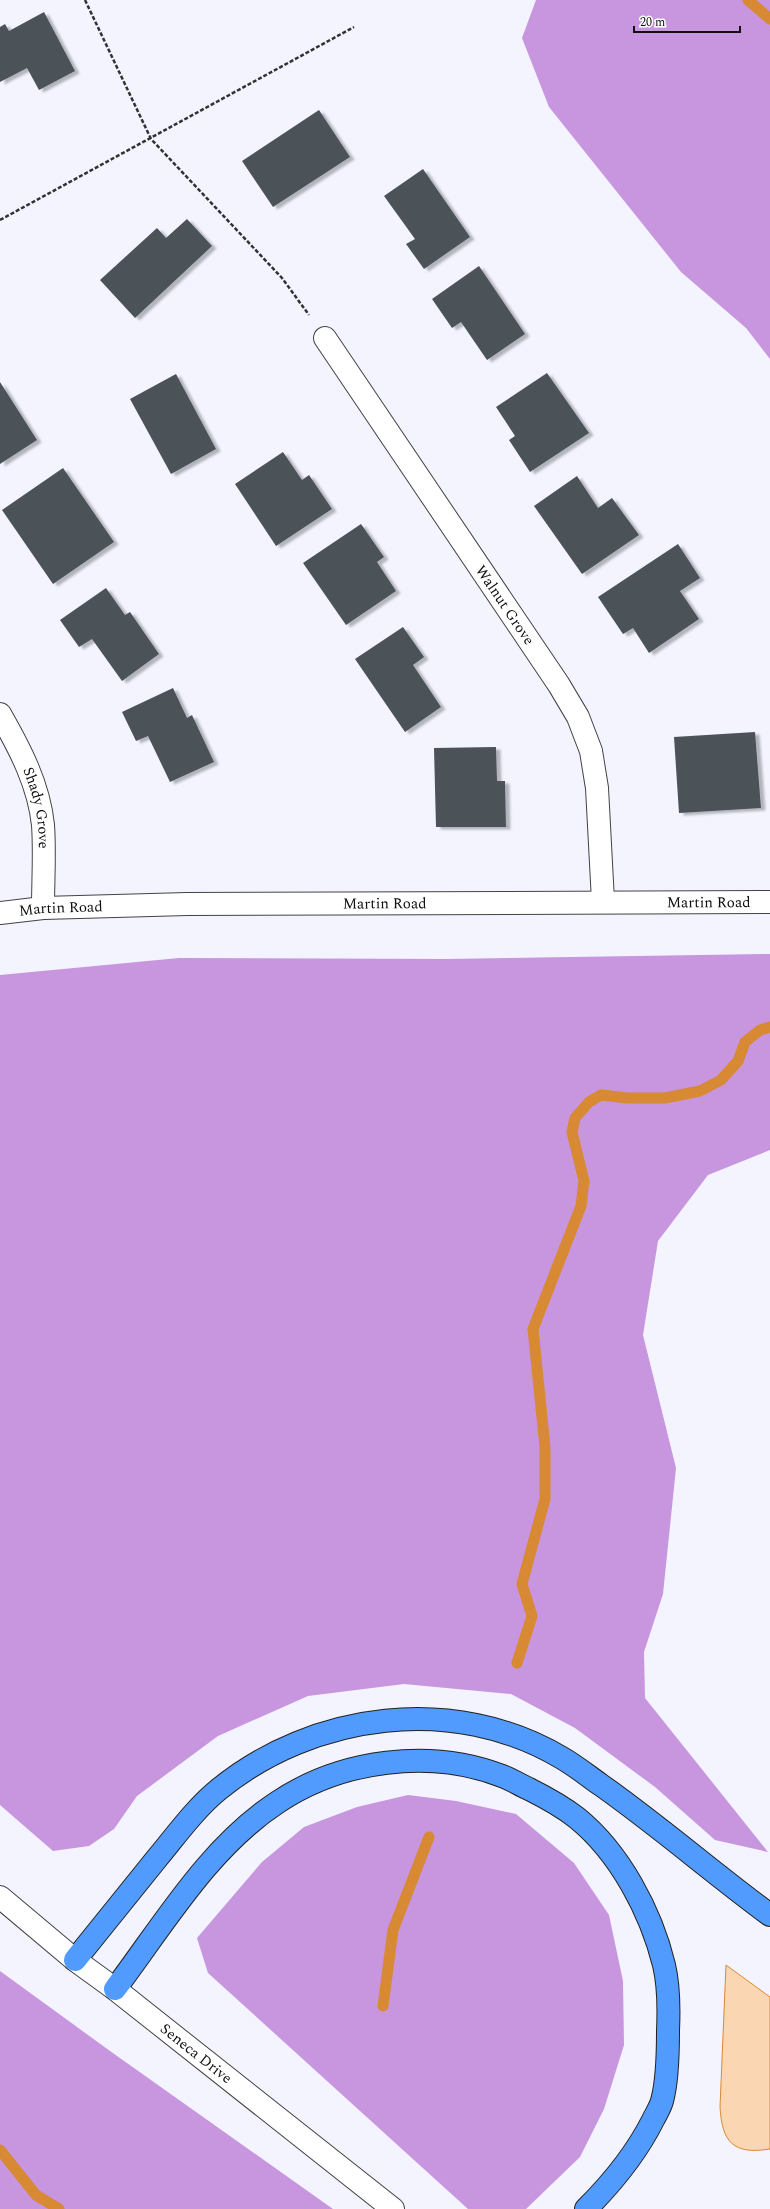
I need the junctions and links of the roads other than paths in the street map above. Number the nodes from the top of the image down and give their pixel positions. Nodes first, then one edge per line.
1 (325, 338) road end
2 (0, 714) edge
3 (603, 901) junction
4 (770, 902) edge
5 (43, 908) junction
6 (0, 913) edge
7 (0, 1897) edge
8 (770, 1915) edge
9 (75, 1960) junction
10 (115, 1989) junction
11 (393, 2209) edge
12 (586, 2209) edge

1 - 3 street, Walnut Grove
2 - 5 street, Shady Grove
3 - 4 street, Martin Road
3 - 5 street, Martin Road
5 - 6 street, Martin Road
7 - 9 street, Seneca Drive
8 - 9 highway
9 - 10 street, Seneca Drive
10 - 11 street, Seneca Drive
10 - 12 highway

